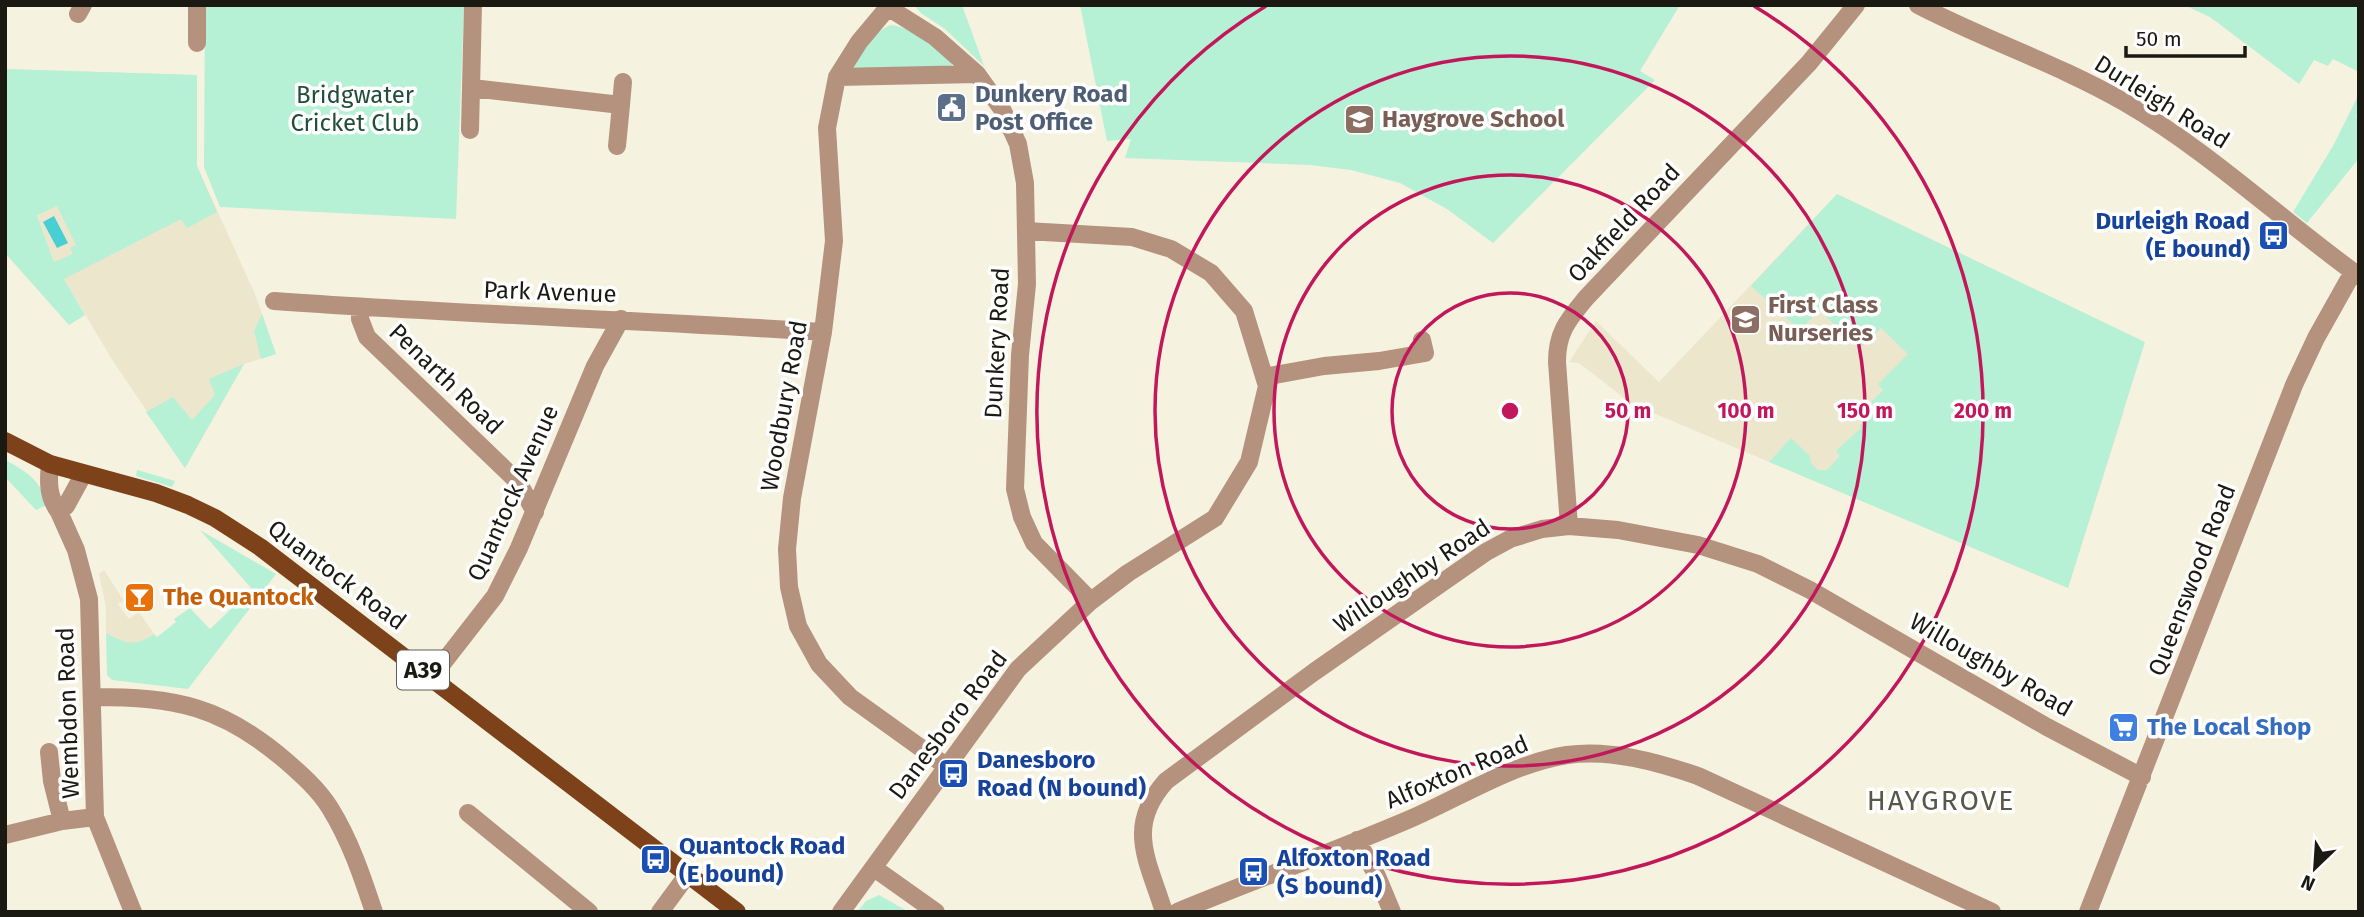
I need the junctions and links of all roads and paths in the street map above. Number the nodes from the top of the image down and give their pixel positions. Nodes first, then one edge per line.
1 (197, 5) edge
2 (473, 5) edge
3 (1856, 5) edge
4 (1917, 5) edge
5 (890, 7) edge
6 (197, 43) dead end
7 (977, 74) junction
8 (837, 78) junction
9 (623, 82) dead end
10 (472, 89) junction
11 (621, 105) junction
12 (470, 130) dead end
13 (617, 146) dead end
14 (1026, 231) junction
15 (2356, 274) edge
16 (274, 301) dead end
17 (360, 307) junction
18 (621, 319) junction
19 (823, 332) junction
20 (1422, 340) dead end
21 (1264, 377) junction
22 (5, 441) edge
23 (50, 464) junction
24 (83, 475) junction
25 (59, 512) junction
26 (535, 512) junction
27 (1569, 526) junction
28 (1091, 601) junction
29 (432, 677) junction
30 (93, 697) junction
31 (49, 752) dead end
32 (946, 766) junction
33 (2142, 777) junction
34 (468, 813) dead end
35 (95, 817) junction
36 (62, 821) junction
37 (5, 835) edge
38 (1357, 840) junction
39 (874, 868) junction
40 (688, 874) junction
41 (133, 912) edge
42 (374, 912) edge
43 (589, 912) edge
44 (660, 912) edge
45 (737, 912) edge
46 (841, 912) edge
47 (936, 912) edge
48 (1164, 912) edge
49 (1177, 912) edge
50 (1392, 912) edge
51 (1992, 912) edge
52 (2088, 912) edge

1 - 6 street
2 - 10 street
3 - 27 street, Oakfield Road
4 - 15 street, Durleigh Road
5 - 7 street, Dunkery Road
5 - 8 street, Woodbury Road
7 - 8 street
7 - 14 street, Dunkery Road
8 - 19 street, Woodbury Road
9 - 11 street
10 - 11 street
10 - 12 street
11 - 13 street
14 - 21 street, Danesboro Road
14 - 28 street, Dunkery Road
15 - 33 street, Queenswood Road
16 - 17 street, Park Avenue
17 - 18 street, Park Avenue
17 - 26 street, Penarth Road
18 - 19 street, Park Avenue
18 - 26 street, Quantock Avenue
19 - 32 street, Woodbury Road
20 - 21 street
21 - 28 street, Danesboro Road
22 - 23 main road, A39
23 - 24 main road, A39
23 - 25 street, Wembdon Road
24 - 25 street
24 - 29 main road, Quantock Road / A39
25 - 30 street, Wembdon Road
26 - 29 street, Quantock Avenue
27 - 33 street, Willoughby Road
27 - 48 street, Willoughby Road
28 - 32 street, Danesboro Road
29 - 40 main road, Quantock Road / A39
30 - 35 street, Wembdon Road
30 - 42 street
31 - 36 street
32 - 39 street, Danesboro Road
33 - 52 street, Queenswood Road
34 - 43 street
35 - 36 street
35 - 41 street, Wembdon Road
36 - 37 street
38 - 49 street, Alfoxton Road
38 - 50 street
38 - 51 street, Alfoxton Road
39 - 46 street, Danesboro Road
39 - 47 street
40 - 44 street
40 - 45 main road, Quantock Road / A39

